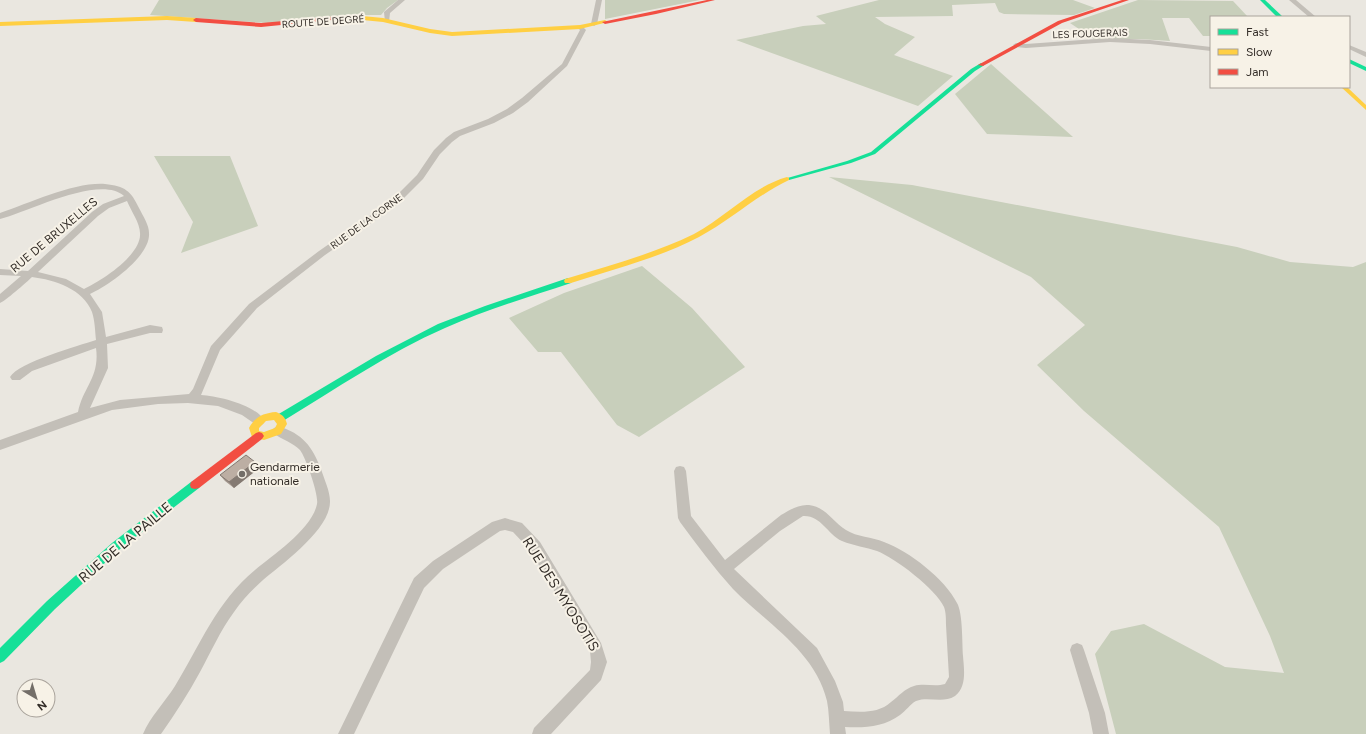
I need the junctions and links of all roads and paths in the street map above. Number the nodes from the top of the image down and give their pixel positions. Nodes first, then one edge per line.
1 (402, 0) edge
2 (599, 0) edge
3 (713, 0) edge
4 (1127, 0) edge
5 (1252, 0) edge
6 (1262, 0) edge
7 (1292, 0) edge
8 (1269, 16) edge
9 (1279, 16) edge
10 (1312, 16) edge
11 (387, 21) junction
12 (0, 24) edge
13 (594, 24) junction
14 (580, 27) junction
15 (1016, 45) junction
16 (1350, 48) edge
17 (1210, 49) edge
18 (1366, 55) edge
19 (1350, 61) edge
20 (1366, 69) edge
21 (1350, 82) edge
22 (1345, 88) edge
23 (1366, 97) edge
24 (1366, 108) edge
25 (130, 197) junction
26 (0, 216) edge
27 (0, 272) edge
28 (28, 275) junction
29 (84, 294) junction
30 (0, 300) edge
31 (158, 330) dead end
32 (101, 342) junction
33 (16, 377) dead end
34 (193, 397) junction
35 (83, 416) junction
36 (259, 421) junction
37 (279, 424) junction
38 (259, 436) junction
39 (0, 444) edge
40 (680, 471) dead end
41 (724, 569) junction
42 (1077, 650) dead end
43 (0, 657) edge
44 (837, 719) junction
45 (151, 734) edge
46 (346, 734) edge
47 (540, 734) edge
48 (838, 734) edge
49 (1101, 734) edge

1 - 11 street
2 - 13 street
3 - 13 main road, ROUTE DE DEGRÉ
4 - 15 main road
5 - 8 main road
6 - 9 main road
7 - 10 street
11 - 12 main road, ROUTE DE DEGRÉ
11 - 14 main road, ROUTE DE DEGRÉ
13 - 14 main road, ROUTE DE DEGRÉ
14 - 34 street, RUE DE LA CORNE
15 - 17 street, LES FOUGERAIS
15 - 37 main road
16 - 18 street
19 - 20 main road
21 - 23 main road
22 - 24 main road
25 - 26 street
25 - 28 street, RUE DE BRUXELLES
25 - 29 street
27 - 28 street
28 - 29 street
28 - 30 street, RUE DE BRUXELLES
29 - 32 street
31 - 32 street
32 - 33 street
32 - 35 street
34 - 35 street
34 - 36 street
35 - 39 street
36 - 37 main road
36 - 38 main road
37 - 38 main road
37 - 45 street
38 - 43 main road, RUE DE LA PAILLE
40 - 41 street
41 - 44 street
41 - 44 street
42 - 49 street
44 - 48 street
46 - 47 street, RUE DES MYOSOTIS

